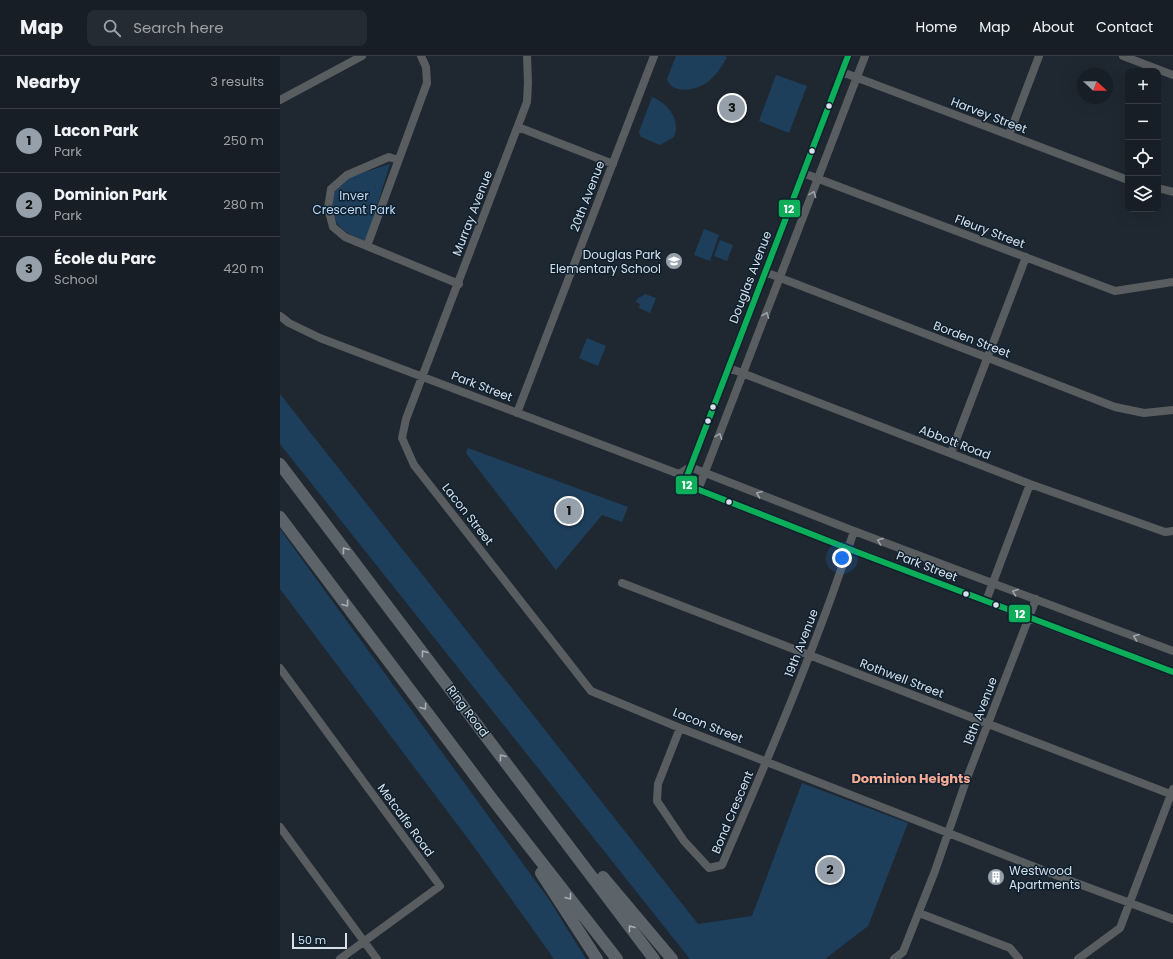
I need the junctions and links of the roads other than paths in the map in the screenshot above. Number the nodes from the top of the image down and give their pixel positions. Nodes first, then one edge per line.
1 (362, 56) edge
2 (421, 56) edge
3 (527, 56) edge
4 (654, 56) edge
5 (848, 56) edge
6 (865, 56) edge
7 (1039, 56) edge
8 (1123, 56) edge
9 (842, 72) junction
10 (1173, 75) edge
11 (857, 78) junction
12 (280, 100) edge
13 (518, 127) junction
14 (1009, 135) junction
15 (398, 160) junction
16 (613, 164) junction
17 (802, 173) junction
18 (819, 179) junction
19 (1125, 179) edge
20 (1161, 189) edge
21 (1173, 192) edge
22 (367, 246) junction
23 (1026, 257) junction
24 (765, 272) junction
25 (781, 278) junction
26 (1173, 282) edge
27 (459, 284) junction
28 (280, 316) edge
29 (988, 358) junction
30 (729, 368) junction
31 (743, 374) junction
32 (423, 376) junction
33 (1173, 410) edge
34 (517, 413) junction
35 (951, 453) junction
36 (280, 464) edge
37 (690, 467) junction
38 (705, 473) junction
39 (679, 474) junction
40 (684, 484) junction
41 (1030, 484) junction
42 (698, 490) junction
43 (280, 517) edge
44 (854, 531) junction
45 (1173, 531) edge
46 (849, 549) junction
47 (622, 583) dead end
48 (992, 584) junction
49 (1036, 600) junction
50 (986, 601) junction
51 (1029, 618) junction
52 (1173, 651) edge
53 (809, 656) junction
54 (280, 668) edge
55 (1173, 672) edge
56 (988, 724) junction
57 (680, 728) junction
58 (767, 761) junction
59 (519, 779) junction
60 (1172, 793) edge
61 (493, 800) junction
62 (280, 826) edge
63 (948, 831) junction
64 (1131, 902) junction
65 (918, 913) junction
66 (1173, 919) edge
67 (365, 941) junction
68 (340, 959) edge
69 (377, 959) edge
70 (597, 959) edge
71 (617, 959) edge
72 (654, 959) edge
73 (672, 959) edge
74 (894, 959) edge
75 (1019, 959) edge
76 (1078, 959) edge

1 - 12 street
2 - 15 street
3 - 13 street, Murray Avenue
4 - 16 street, 20th Avenue
5 - 9 street, Douglas Avenue
6 - 11 street
7 - 14 street
8 - 10 street
9 - 11 street, Harvey Street
9 - 17 street, Douglas Avenue
11 - 14 street, Harvey Street
11 - 18 street
13 - 16 street
13 - 27 street, Murray Avenue
14 - 19 street, Harvey Street
15 - 22 street
15 - 22 street
16 - 34 street, 20th Avenue
17 - 18 street, Fleury Street
17 - 24 street, Douglas Avenue
18 - 23 street, Fleury Street
25 -> 18 street
20 - 21 street
22 - 27 street
23 - 26 street, Fleury Street
23 - 29 street
24 - 25 street, Borden Street
24 - 30 street, Douglas Avenue
25 - 29 street, Borden Street
31 -> 25 street
27 - 32 street, Murray Avenue
28 - 32 street, Park Street
29 - 33 street, Borden Street
29 - 35 street
30 - 31 street, Abbott Road
30 - 37 street, Douglas Avenue
31 - 35 street, Abbott Road
38 -> 31 street
32 - 34 street, Park Street
32 - 57 street, Lacon Street
34 - 39 street, Park Street
35 - 41 street, Abbott Road
59 -> 36 highway, Ring Road
37 - 38 street, Park Street
37 - 39 street
37 - 40 street, Douglas Avenue
38 - 42 street
44 -> 38 street, Park Street
39 - 40 street
40 - 42 street, Park Street
41 - 45 street, Abbott Road
41 - 48 street
42 - 46 street, Park Street
43 -> 61 highway
44 - 46 street, 19th Avenue
48 -> 44 street, Park Street
46 - 50 street, Park Street
46 - 53 street, 19th Avenue
47 - 53 street, Rothwell Street
49 -> 48 street, Park Street
48 - 50 street
49 - 51 street, 18th Avenue
52 -> 49 street, Park Street
50 - 51 street, Park Street
51 - 55 street, Park Street
51 - 56 street, 18th Avenue
53 - 56 street, Rothwell Street
53 - 58 street, 19th Avenue
54 - 67 street, Metcalfe Road
56 - 60 street, Rothwell Street
56 - 63 street, 18th Avenue
57 - 58 street, Lacon Street
57 - 58 street, Bond Crescent
58 - 63 street, Lacon Street
72 -> 59 highway, Ring Road
59 - 73 highway
60 - 64 street
61 - 70 highway
61 -> 71 highway
62 - 67 street
63 - 64 street, Lacon Street
63 - 65 street, 18th Avenue
64 - 66 street, Lacon Street
64 - 76 street
65 - 74 street, 18th Avenue
65 - 75 street
67 - 68 street, Metcalfe Road
67 - 69 street

